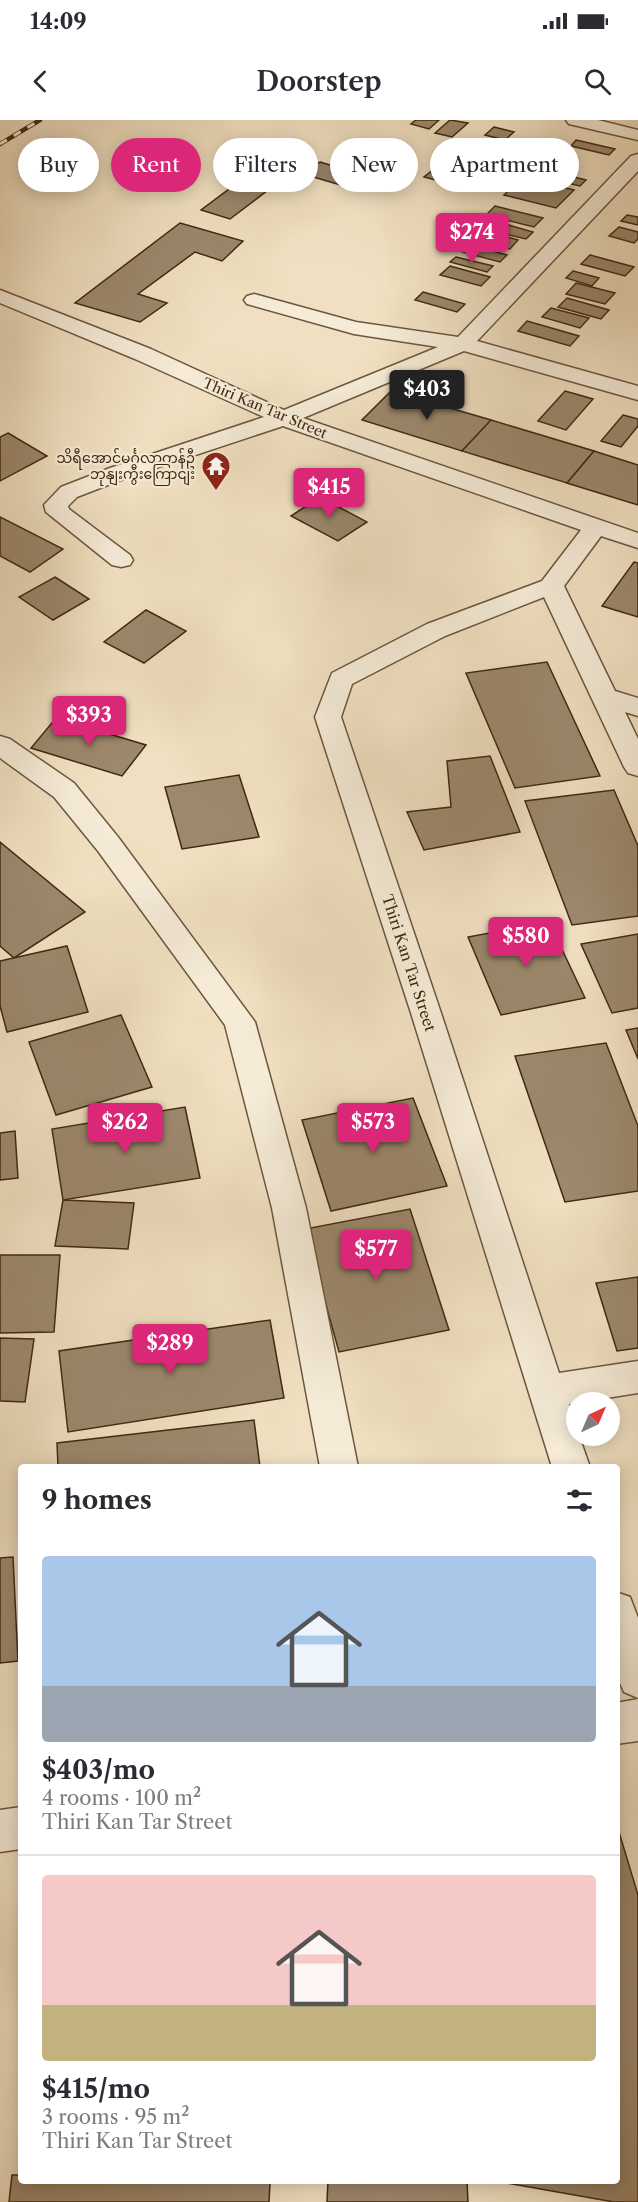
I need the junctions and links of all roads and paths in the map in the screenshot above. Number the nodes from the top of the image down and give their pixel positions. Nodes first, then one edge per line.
1 (575, 120) edge
2 (638, 135) edge
3 (638, 160) edge
4 (0, 296) edge
5 (254, 300) dead end
6 (463, 344) junction
7 (638, 393) edge
8 (284, 418) junction
9 (596, 528) junction
10 (638, 541) edge
11 (122, 560) dead end
12 (551, 586) junction
13 (602, 696) junction
14 (638, 707) edge
15 (0, 745) edge
16 (638, 767) edge
17 (638, 1377) edge
18 (546, 1391) junction
19 (338, 1464) edge
20 (570, 1464) edge
21 (620, 1623) edge
22 (638, 1678) edge
23 (638, 1720) edge
24 (620, 1723) edge
25 (18, 1829) edge
26 (0, 1832) edge

1 - 2 street
3 - 6 street
4 - 8 street, Thiri Kan Tar Street
5 - 6 street
6 - 7 street
6 - 8 street
8 - 9 street, Thiri Kan Tar Street
8 - 11 street
9 - 10 street, Thiri Kan Tar Street
9 - 12 street
12 - 13 street
12 - 18 street, Thiri Kan Tar Street
13 - 14 street
13 - 16 street
15 - 19 street
17 - 18 street
18 - 20 street, Thiri Kan Tar Street
21 - 22 street
23 - 24 street
25 - 26 street

